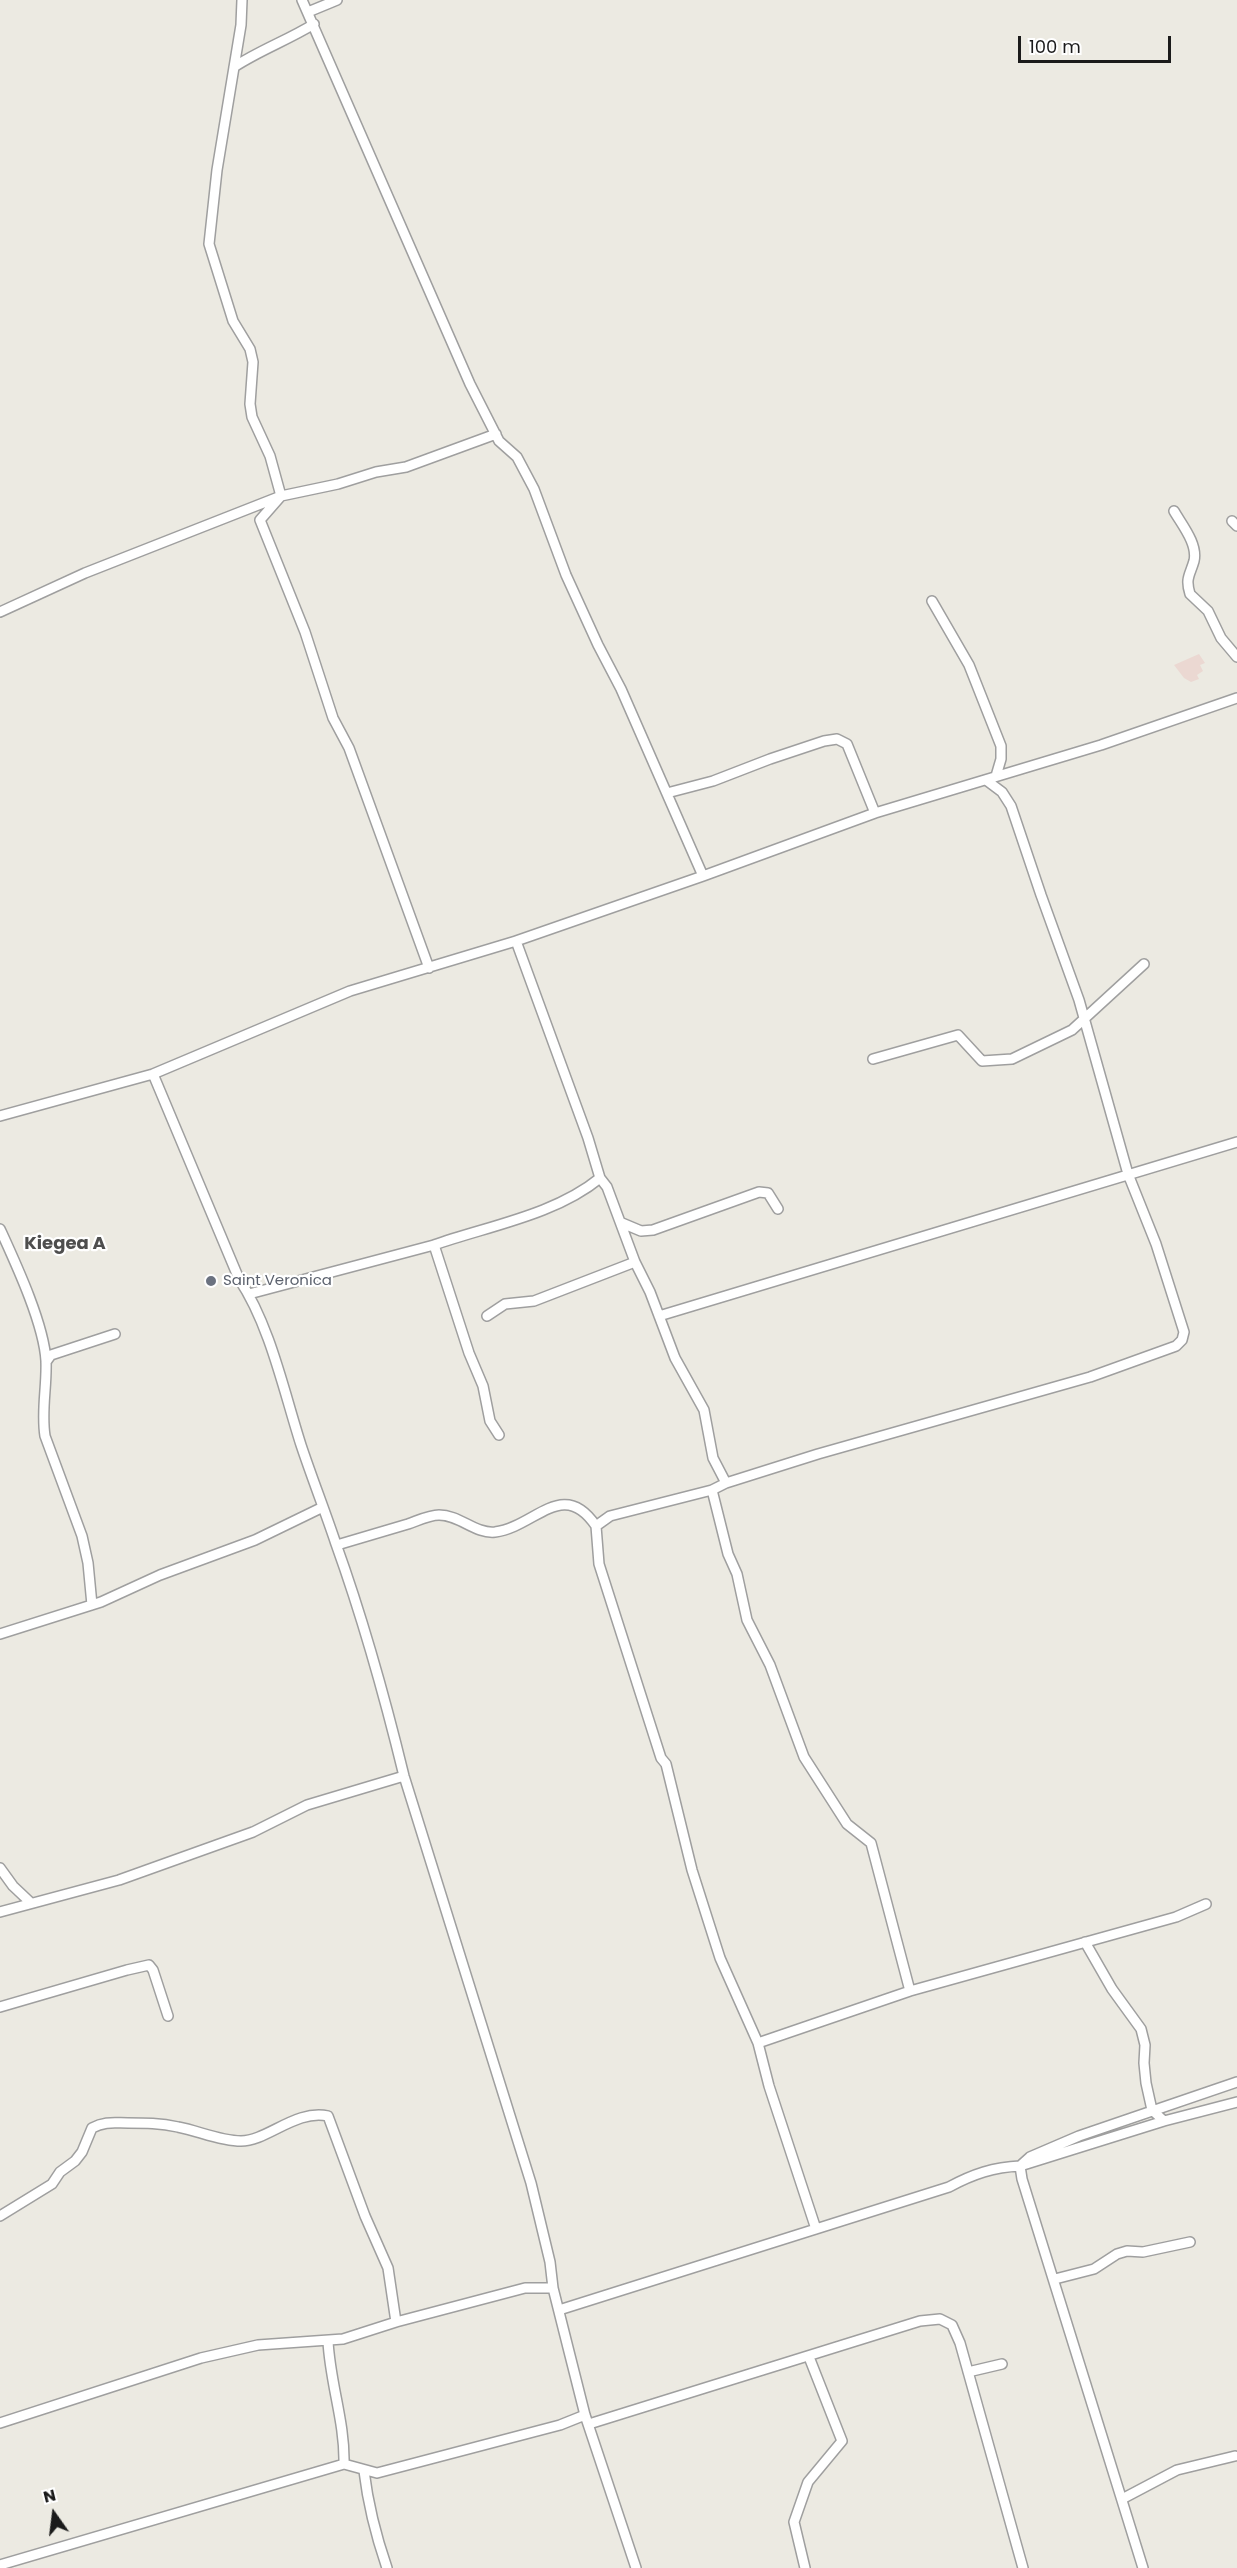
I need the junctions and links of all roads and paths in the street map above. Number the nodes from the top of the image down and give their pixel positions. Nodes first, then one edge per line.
1 (242, 0) edge
2 (302, 0) edge
3 (337, 0) edge
4 (308, 12) junction
5 (314, 24) junction
6 (234, 67) junction
7 (496, 434) junction
8 (280, 496) junction
9 (1174, 511) dead end
10 (932, 601) dead end
11 (0, 612) edge
12 (1237, 657) edge
13 (1237, 698) edge
14 (996, 776) junction
15 (986, 780) junction
16 (667, 793) junction
17 (875, 813) junction
18 (703, 876) junction
19 (516, 941) junction
20 (1144, 964) dead end
21 (429, 969) junction
22 (1084, 1018) junction
23 (873, 1059) dead end
24 (153, 1074) junction
25 (0, 1116) edge
26 (1237, 1142) edge
27 (1128, 1174) junction
28 (600, 1178) junction
29 (777, 1209) dead end
30 (622, 1223) junction
31 (0, 1229) edge
32 (434, 1245) junction
33 (635, 1262) junction
34 (249, 1294) junction
35 (487, 1316) dead end
36 (659, 1316) junction
37 (115, 1334) dead end
38 (46, 1362) junction
39 (499, 1435) dead end
40 (726, 1483) junction
41 (712, 1490) junction
42 (323, 1507) junction
43 (596, 1526) junction
44 (337, 1545) junction
45 (92, 1605) junction
46 (0, 1634) edge
47 (404, 1776) junction
48 (0, 1869) edge
49 (31, 1903) junction
50 (1206, 1904) dead end
51 (0, 1912) edge
52 (1085, 1942) junction
53 (910, 1991) junction
54 (0, 2007) edge
55 (168, 2016) dead end
56 (758, 2043) junction
57 (1237, 2082) edge
58 (1237, 2102) edge
59 (1152, 2110) junction
60 (1164, 2121) junction
61 (1020, 2166) junction
62 (0, 2216) edge
63 (816, 2229) junction
64 (1190, 2242) dead end
65 (1055, 2279) junction
66 (553, 2289) junction
67 (559, 2310) junction
68 (396, 2322) junction
69 (328, 2341) junction
70 (809, 2357) junction
71 (1002, 2364) dead end
72 (968, 2372) junction
73 (587, 2419) junction
74 (0, 2423) edge
75 (1235, 2456) dead end
76 (344, 2464) junction
77 (364, 2471) junction
78 (1122, 2499) junction
79 (0, 2565) edge
80 (387, 2568) edge
81 (636, 2568) edge
82 (806, 2568) edge
83 (1023, 2568) edge
84 (1143, 2568) edge

1 - 6 street
2 - 4 street
3 - 4 street
4 - 5 street
5 - 6 street
5 - 7 street
6 - 8 street
7 - 8 street
7 - 16 street
8 - 11 street
8 - 21 street
9 - 12 street
10 - 14 street
13 - 14 street
14 - 15 street
15 - 17 street
15 - 22 street
16 - 17 street
16 - 18 street
17 - 18 street
18 - 19 street
19 - 21 street
19 - 28 street
20 - 22 street
21 - 24 street
22 - 23 street
22 - 27 street
24 - 25 street
24 - 34 street
26 - 27 street
27 - 36 street
27 - 40 street
28 - 30 street
28 - 32 street
29 - 30 street
30 - 33 street
31 - 38 street
32 - 34 street
32 - 39 street
33 - 35 street
33 - 36 street
34 - 42 street
36 - 40 street
37 - 38 street
38 - 45 street
40 - 41 street
41 - 43 street
41 - 53 street
42 - 44 street
42 - 45 street
43 - 44 street
43 - 56 street
44 - 47 street
45 - 46 street
47 - 49 street
47 - 66 street
48 - 49 street
49 - 51 street
50 - 52 street
52 - 53 street
52 - 59 street
53 - 56 street
54 - 55 street
56 - 63 street
57 - 59 street
58 - 60 street
59 - 60 street
59 - 61 street
60 - 61 street
61 - 63 street
61 - 65 street
62 - 68 street
63 - 67 street
64 - 65 street
65 - 78 street
66 - 67 street
66 - 68 street
67 - 73 street
68 - 69 street
69 - 74 street
69 - 76 street
70 - 72 street
70 - 73 street
70 - 82 street
71 - 72 street
72 - 83 street
73 - 77 street
73 - 81 street
75 - 78 street
76 - 77 street
76 - 79 street
77 - 80 street
78 - 84 street

